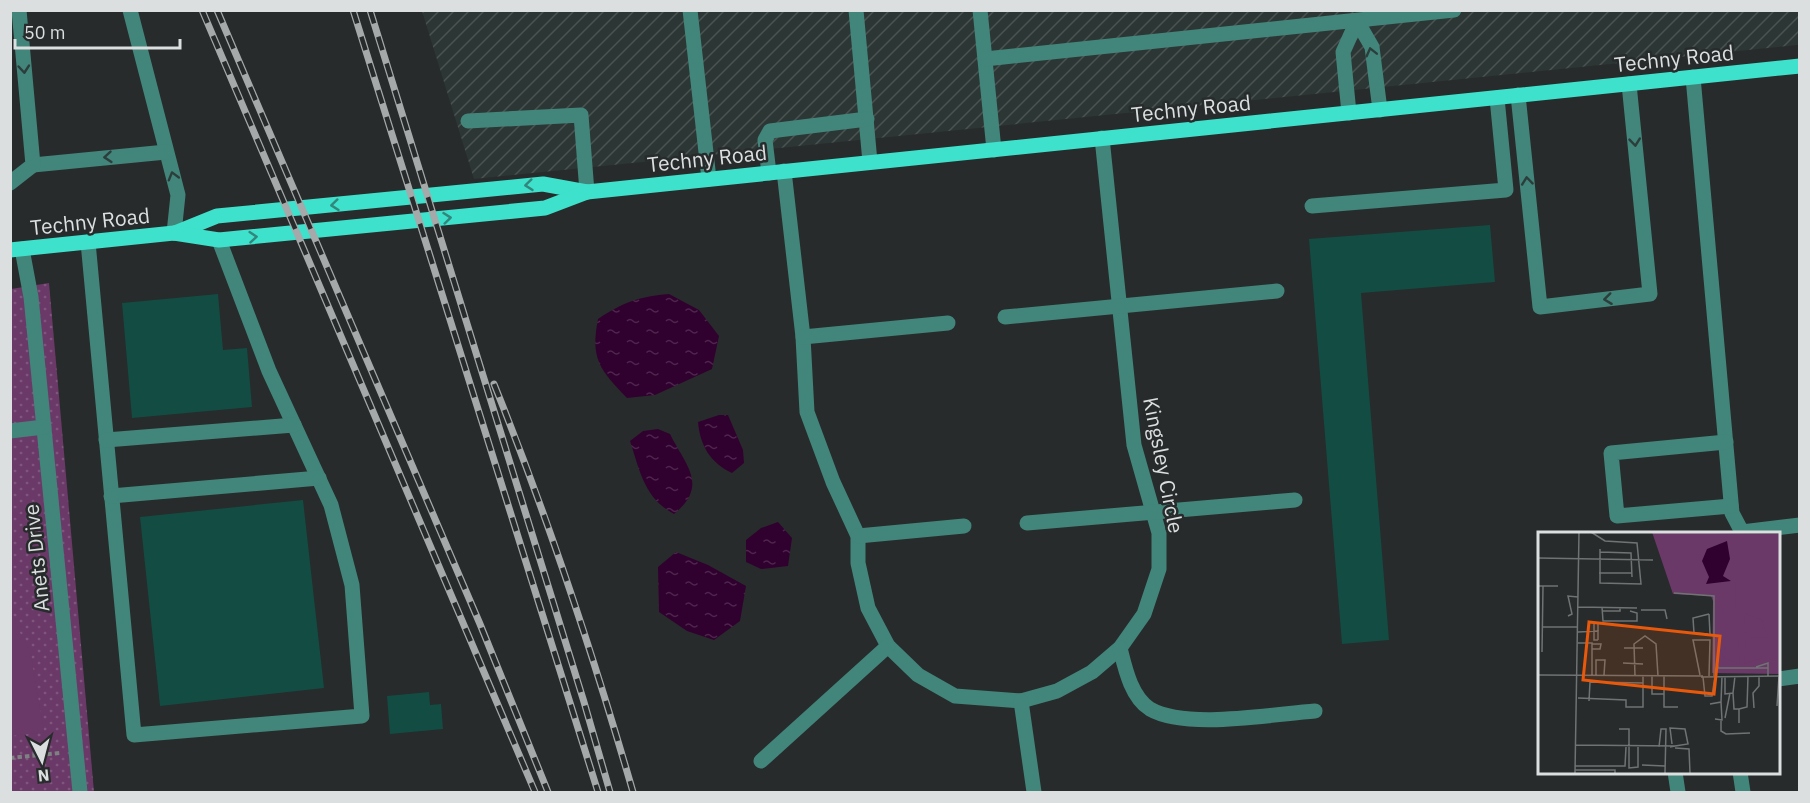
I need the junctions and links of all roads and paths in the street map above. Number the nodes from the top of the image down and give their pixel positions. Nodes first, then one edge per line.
1 (19, 10) edge
2 (130, 10) edge
3 (690, 10) edge
4 (856, 10) edge
5 (980, 10) edge
6 (1454, 10) edge
7 (1375, 14) edge
8 (1315, 18) edge
9 (1357, 21) junction
10 (985, 59) junction
11 (1800, 66) edge
12 (1693, 77) junction
13 (1629, 84) junction
14 (1518, 95) junction
15 (1497, 98) junction
16 (1380, 110) junction
17 (1349, 113) junction
18 (867, 119) junction
19 (468, 122) dead end
20 (1102, 138) junction
21 (994, 150) junction
22 (166, 152) junction
23 (870, 162) junction
24 (33, 165) junction
25 (776, 172) junction
26 (710, 179) junction
27 (10, 183) edge
28 (586, 192) junction
29 (1312, 206) dead end
30 (174, 233) junction
31 (219, 240) junction
32 (88, 242) junction
33 (16, 250) edge
34 (1277, 291) dead end
35 (1118, 306) junction
36 (1005, 317) dead end
37 (948, 323) dead end
38 (803, 337) junction
39 (294, 425) junction
40 (44, 427) junction
41 (10, 431) edge
42 (106, 440) junction
43 (1726, 442) junction
44 (319, 478) junction
45 (111, 496) junction
46 (1295, 500) dead end
47 (1731, 506) junction
48 (1153, 512) junction
49 (1027, 523) dead end
50 (1800, 525) edge
51 (964, 526) dead end
52 (858, 536) junction
53 (888, 646) junction
54 (1120, 648) junction
55 (1800, 676) edge
56 (1780, 679) edge
57 (1021, 700) junction
58 (1315, 711) dead end
59 (76, 751) junction
60 (10, 758) edge
61 (761, 761) dead end
62 (1675, 773) edge
63 (1740, 773) edge
64 (80, 792) edge
65 (1034, 792) edge
66 (1678, 792) edge
67 (1743, 792) edge

1 -> 24 street
2 - 22 street
3 - 26 street
4 - 18 street
5 - 10 street
6 - 7 street
7 - 9 street
8 - 9 street
8 - 10 street
16 -> 9 street
9 - 17 street
10 - 21 street
11 - 12 main road, Techny Road
12 - 13 main road, Techny Road
12 - 43 street
13 - 14 main road, Techny Road
13 -> 14 street
14 - 15 main road, Techny Road
15 - 16 main road, Techny Road
15 - 29 street
16 - 17 main road, Techny Road
17 - 20 main road, Techny Road
18 - 23 street
18 - 25 street, Kingsley Circle
19 - 28 street
20 - 21 main road, Techny Road
20 - 35 street, Kingsley Circle
21 - 23 main road, Techny Road
22 -> 24 street
30 -> 22 street
23 - 25 main road, Techny Road
24 - 27 street
25 - 26 main road, Techny Road
25 - 38 street, Kingsley Circle
26 - 28 main road, Techny Road
28 -> 30 main road, Techny Road
31 -> 28 main road, Techny Road
30 - 31 main road, Techny Road
30 - 32 main road, Techny Road
31 - 39 street
32 - 33 main road, Techny Road
32 - 42 street
33 - 40 street, Anets Drive
34 - 35 street
35 - 36 street
35 - 48 street, Kingsley Circle
37 - 38 street
38 - 52 street, Kingsley Circle
39 - 42 street
39 - 44 street
40 - 41 street
40 - 59 street, Anets Drive
42 - 45 street
43 - 47 street
43 - 47 street
44 - 45 street
44 - 45 street
46 - 48 street
47 - 50 street
48 - 49 street
48 - 54 street, Kingsley Circle
51 - 52 street
52 - 53 street, Kingsley Circle
53 - 57 street, Kingsley Circle
53 - 61 street
54 - 57 street, Kingsley Circle
54 - 58 street
55 - 56 street
57 - 65 street
59 - 60 path
59 - 64 street, Anets Drive
62 - 66 street
63 - 67 street

